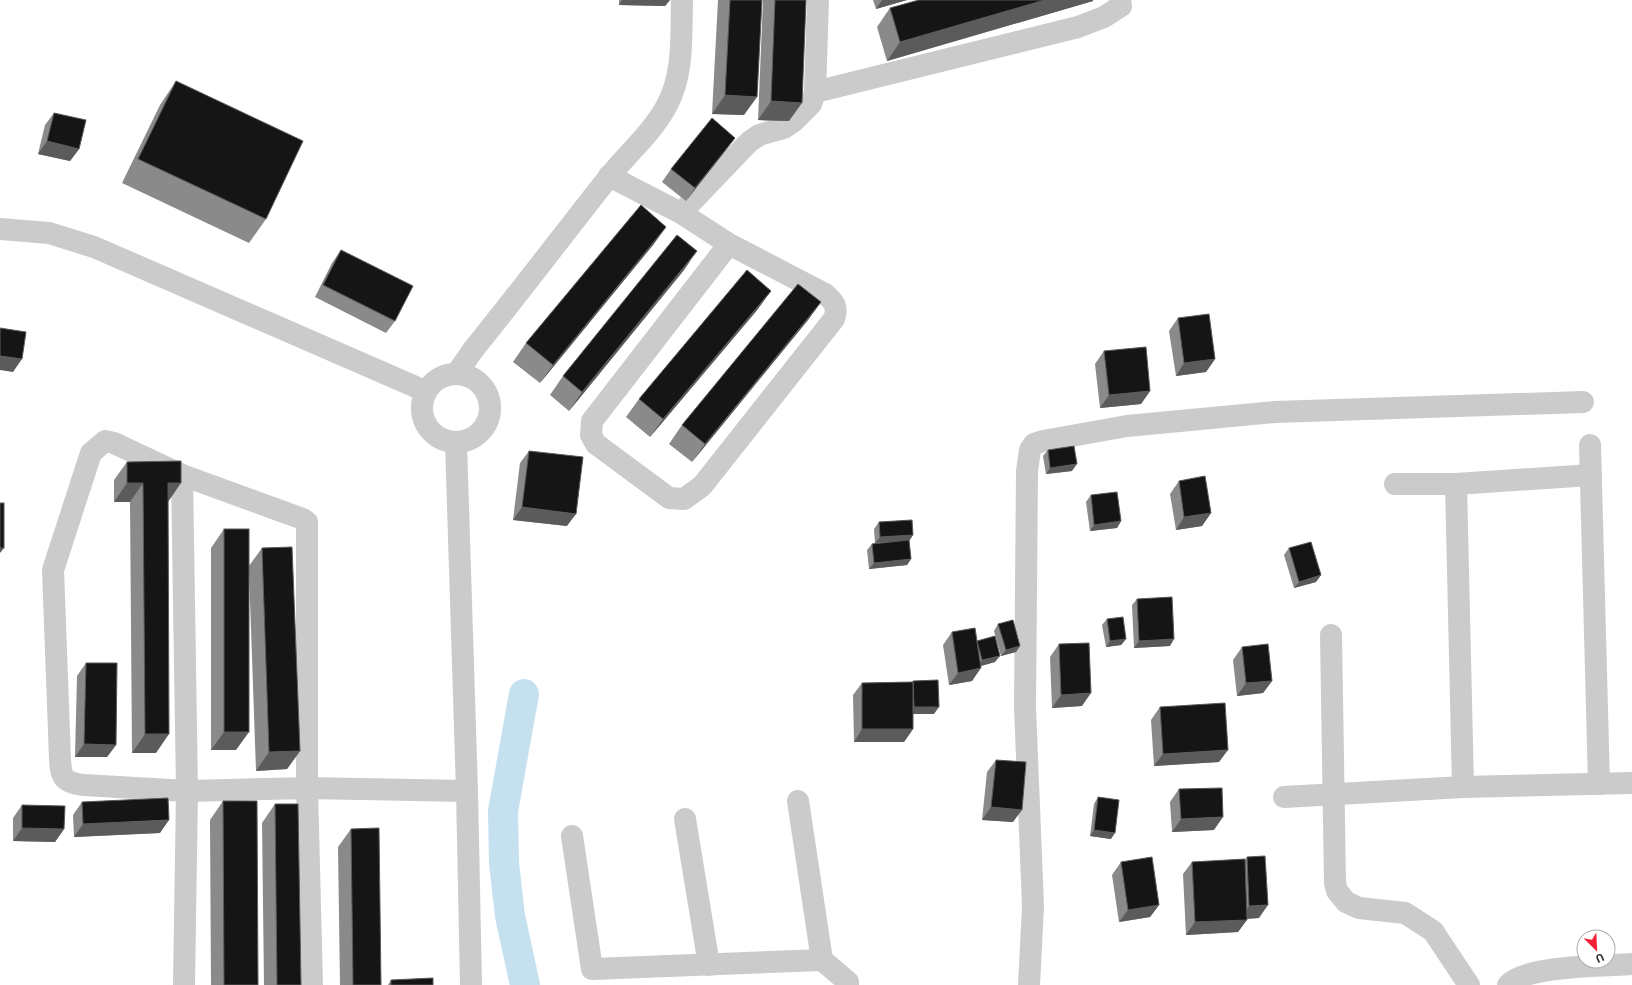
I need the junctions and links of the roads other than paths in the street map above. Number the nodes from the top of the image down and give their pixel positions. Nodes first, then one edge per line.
1 (682, 0) edge
2 (818, 0) edge
3 (1120, 0) edge
4 (814, 92) junction
5 (609, 176) junction
6 (681, 213) junction
7 (0, 229) edge
8 (729, 244) junction
9 (457, 373) junction
10 (425, 391) junction
11 (1583, 402) dead end
12 (456, 443) junction
13 (1590, 445) dead end
14 (182, 475) junction
15 (1591, 475) junction
16 (1395, 484) dead end
17 (1456, 484) junction
18 (1331, 634) dead end
19 (1632, 783) edge
20 (1599, 784) junction
21 (1463, 787) junction
22 (307, 788) junction
23 (187, 791) junction
24 (467, 791) junction
25 (1333, 794) junction
26 (1284, 797) dead end
27 (798, 801) dead end
28 (685, 820) dead end
29 (572, 836) dead end
30 (822, 960) junction
31 (1632, 964) edge
32 (709, 965) junction
33 (184, 985) edge
34 (312, 985) edge
35 (471, 985) edge
36 (848, 985) edge
37 (1029, 985) edge
38 (1469, 985) edge
39 (1508, 985) edge

1 - 5 street
2 - 4 street
3 - 4 street
4 - 6 street
5 - 6 street
5 - 9 street
6 - 8 street
7 - 10 street
8 - 8 street
9 - 10 street
9 - 12 street
10 - 12 street
11 - 37 street
12 - 24 street
13 - 15 street
14 - 22 street
14 - 23 street
14 - 23 street
15 - 17 street
15 - 20 street
16 - 17 street
17 - 21 street
18 - 25 street
19 - 20 street
20 - 21 street
21 - 25 street
22 - 23 street
22 - 24 street
22 - 34 street
23 - 33 street
24 - 35 street
25 - 26 street
25 - 38 street
27 - 30 street
28 - 32 street
29 - 32 street
30 - 32 street
30 - 36 street
31 - 39 street

